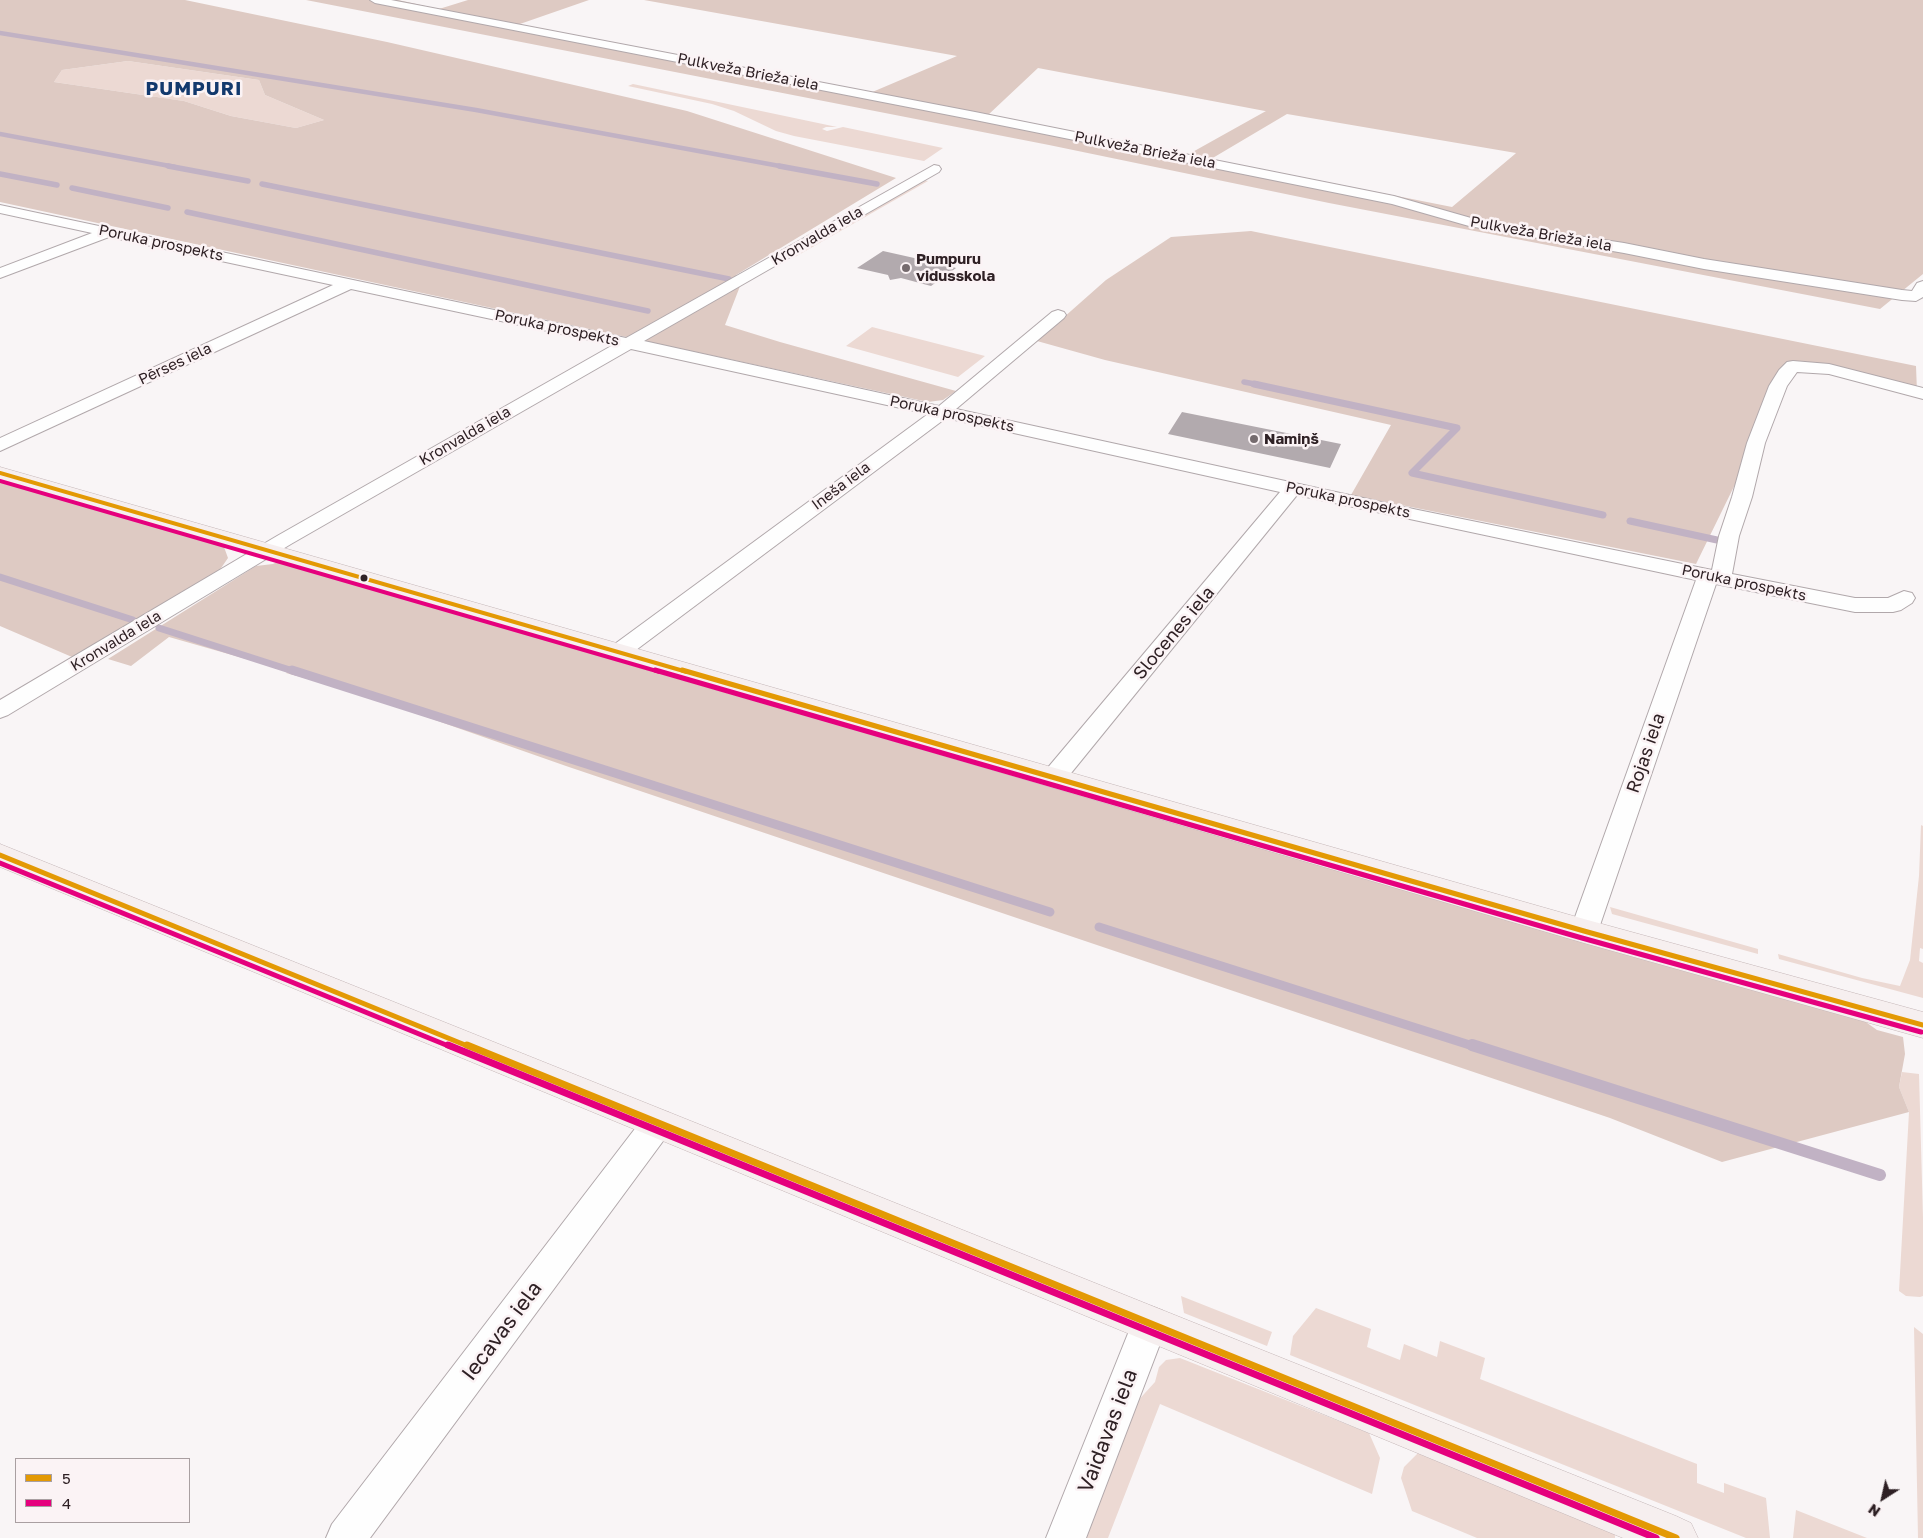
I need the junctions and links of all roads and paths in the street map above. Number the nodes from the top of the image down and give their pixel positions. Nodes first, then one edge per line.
1 (375, 0) edge
2 (934, 169) dead end
3 (0, 210) edge
4 (108, 232) junction
5 (0, 273) edge
6 (1923, 279) edge
7 (350, 283) junction
8 (1856, 287) junction
9 (1920, 291) edge
10 (1058, 315) dead end
11 (628, 343) junction
12 (1923, 394) edge
13 (942, 412) junction
14 (0, 445) edge
15 (0, 473) edge
16 (1293, 488) junction
17 (267, 550) junction
18 (1714, 577) junction
19 (1904, 598) dead end
20 (620, 651) junction
21 (0, 710) edge
22 (1054, 777) junction
23 (0, 855) edge
24 (1584, 931) junction
25 (1923, 1025) edge
26 (658, 1124) junction
27 (1150, 1323) junction
28 (346, 1538) edge
29 (1066, 1538) edge
30 (1676, 1538) edge

1 - 8 street, Pulkveža Brieža iela
2 - 11 street, Kronvalda iela
3 - 4 street, Poruka prospekts
4 - 5 street
4 - 7 street, Poruka prospekts
6 - 8 street
7 - 11 street, Poruka prospekts
7 - 14 street, Pērses iela
8 - 9 street, Pulkveža Brieža iela
10 - 13 street, Ineša iela
11 - 13 street, Poruka prospekts
11 - 17 street, Kronvalda iela
12 - 18 street, Rojas iela
13 - 16 street, Poruka prospekts
13 - 20 street, Ineša iela
15 - 17 main road
16 - 18 street, Poruka prospekts
16 - 22 street, Slocenes iela
17 - 20 main road
17 - 21 street, Kronvalda iela
18 - 19 street, Poruka prospekts
18 - 24 street, Rojas iela
20 - 22 main road
22 - 24 main road
23 - 26 main road
24 - 25 main road
26 - 27 main road
26 - 28 street, Iecavas iela
27 - 29 street, Vaidavas iela
27 - 30 main road

